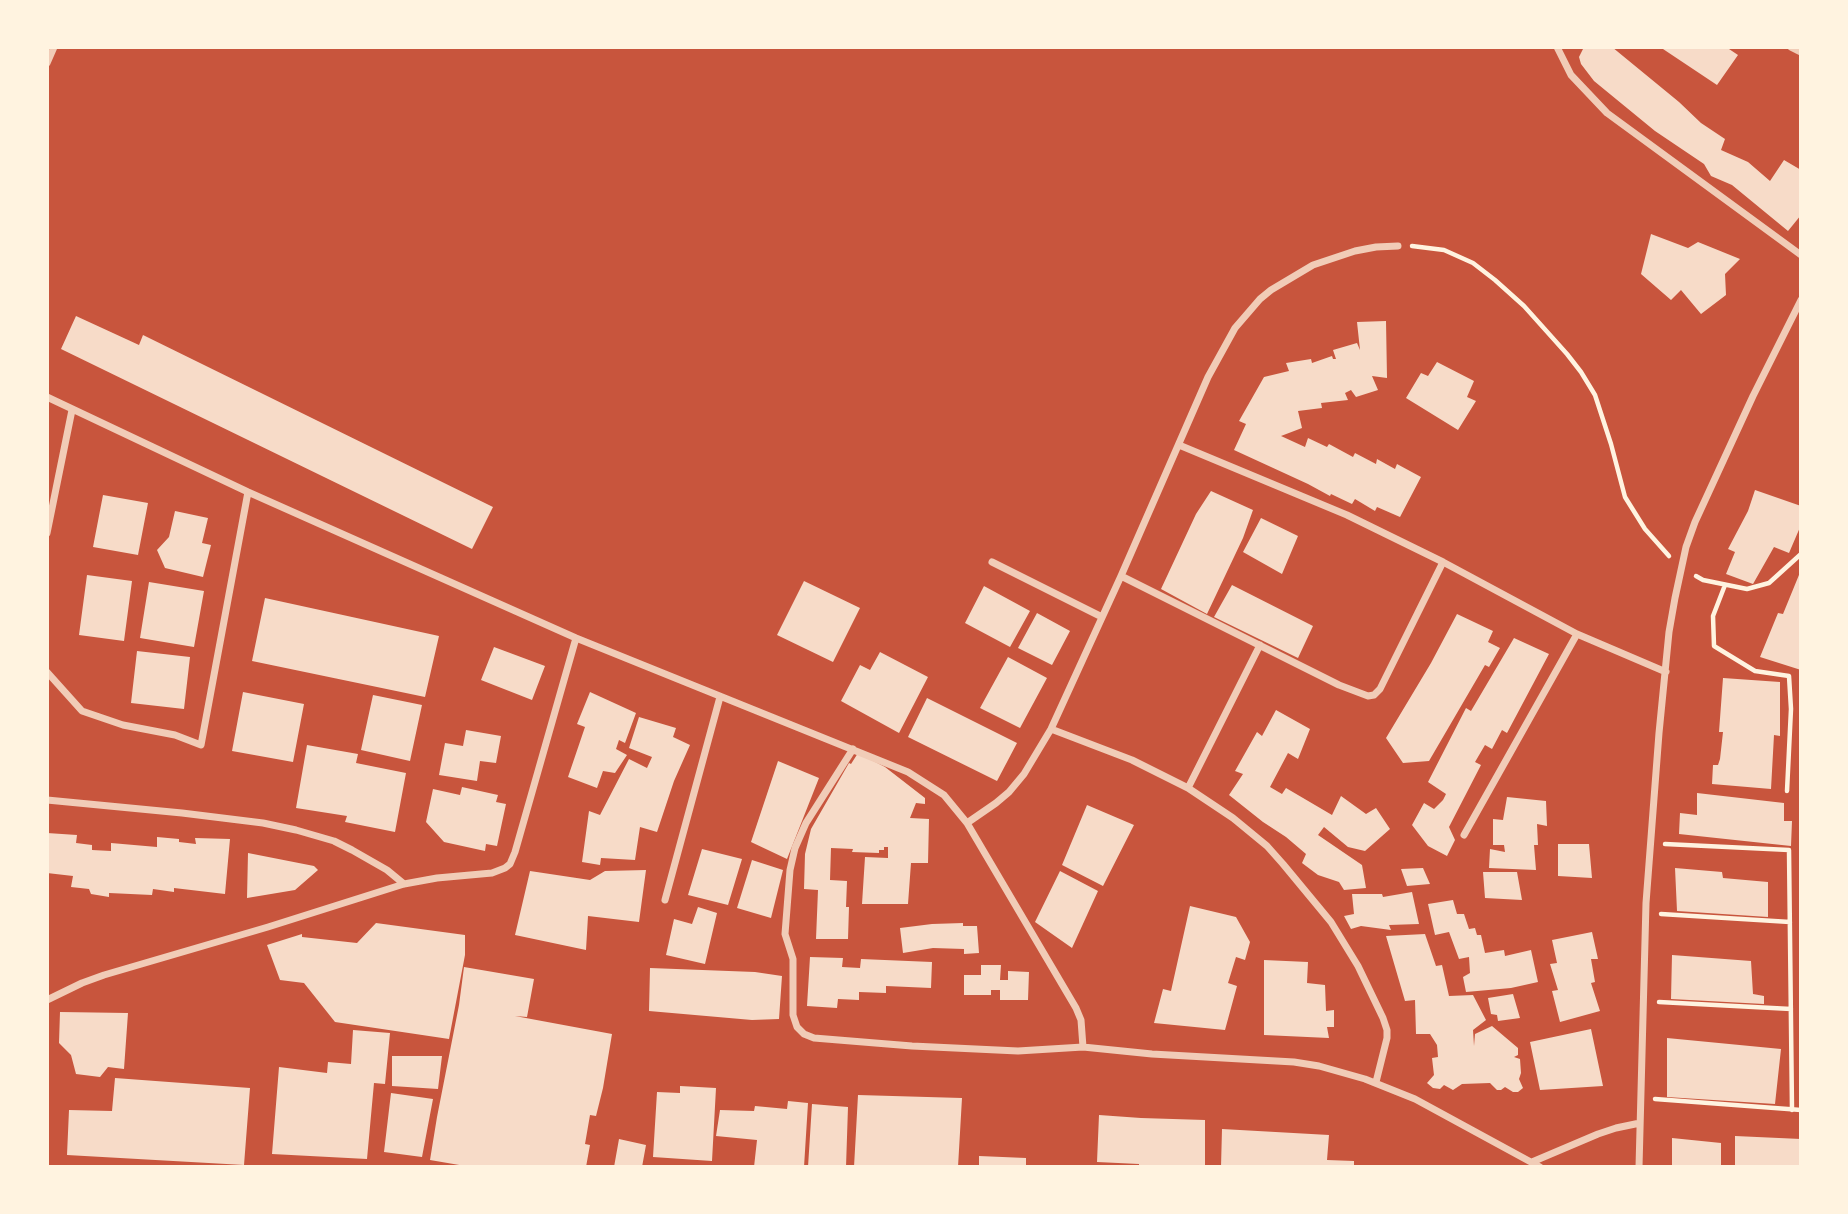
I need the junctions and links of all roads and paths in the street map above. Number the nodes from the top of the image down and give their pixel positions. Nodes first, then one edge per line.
1 (54, 47) edge
2 (1557, 47) edge
3 (1791, 47) edge
4 (1801, 52) edge
5 (47, 63) edge
6 (1398, 246) joint
7 (1801, 255) edge
8 (1801, 300) edge
9 (47, 397) edge
10 (72, 410) junction
11 (1179, 445) junction
12 (248, 492) junction
13 (47, 533) edge
14 (1801, 554) edge
15 (992, 562) dead end
16 (1443, 562) junction
17 (1681, 568) junction
18 (1121, 576) junction
19 (1725, 585) junction
20 (1102, 617) junction
21 (1577, 634) junction
22 (576, 638) junction
23 (1260, 645) junction
24 (47, 672) edge
25 (1666, 672) junction
26 (720, 697) junction
27 (1051, 729) junction
28 (853, 749) junction
29 (1188, 788) junction
30 (1787, 791) dead end
31 (47, 800) edge
32 (967, 823) junction
33 (1464, 835) dead end
34 (1650, 843) junction
35 (404, 884) junction
36 (665, 900) dead end
37 (1646, 913) junction
38 (1790, 922) junction
39 (47, 1000) edge
40 (1643, 1001) junction
41 (1791, 1009) junction
42 (1083, 1047) junction
43 (1376, 1082) junction
44 (1640, 1098) junction
45 (1792, 1110) junction
46 (1801, 1110) edge
47 (1640, 1122) junction
48 (1532, 1162) junction
49 (1540, 1167) edge
50 (1639, 1167) edge

1 - 5 street
2 - 7 street
3 - 4 street
6 - 11 street
6 - 17 path
8 - 17 street
9 - 10 street
10 - 12 street
10 - 13 street
11 - 16 street
11 - 18 street
12 - 22 street
12 - 24 street
14 - 19 path
15 - 20 street
16 - 21 street
16 - 23 street
17 - 19 path
17 - 25 street
18 - 20 street
18 - 23 street
19 - 30 path
20 - 27 street
21 - 25 street
21 - 33 street
22 - 26 street
22 - 35 street
23 - 29 street
25 - 34 street
26 - 28 street
26 - 36 street
27 - 29 street
27 - 32 street
28 - 32 street
28 - 42 street
29 - 43 street
31 - 35 street
32 - 42 street
34 - 37 street
34 - 38 path
35 - 39 street
37 - 38 path
37 - 40 street
38 - 41 path
40 - 41 path
40 - 44 street
41 - 45 path
42 - 43 street
43 - 48 street
44 - 45 path
44 - 47 street
45 - 46 path
47 - 48 street
47 - 50 street
48 - 49 street

